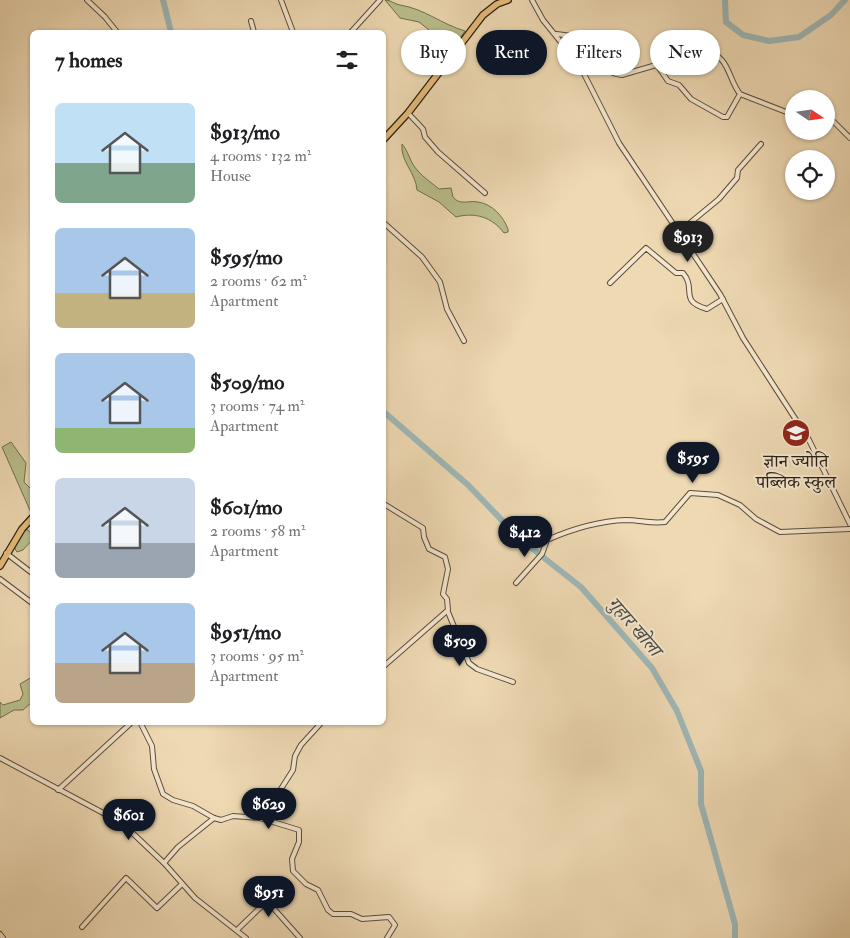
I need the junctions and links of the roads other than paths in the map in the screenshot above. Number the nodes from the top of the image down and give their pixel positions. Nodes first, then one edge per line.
1 (87, 0) edge
2 (281, 0) edge
3 (380, 0) edge
4 (508, 0) edge
5 (532, 0) edge
6 (251, 21) dead end
7 (115, 30) edge
8 (253, 30) edge
9 (292, 30) edge
10 (353, 30) edge
11 (556, 34) junction
12 (720, 57) edge
13 (650, 67) edge
14 (664, 75) edge
15 (740, 94) junction
16 (785, 112) edge
17 (408, 113) junction
18 (835, 123) edge
19 (386, 136) edge
20 (850, 138) edge
21 (761, 144) dead end
22 (485, 193) dead end
23 (386, 225) edge
24 (679, 232) junction
25 (610, 283) dead end
26 (723, 299) junction
27 (464, 341) dead end
28 (386, 505) edge
29 (30, 520) edge
30 (850, 524) edge
31 (850, 529) edge
32 (6, 553) junction
33 (0, 566) edge
34 (30, 571) edge
35 (0, 580) edge
36 (516, 583) dead end
37 (30, 602) edge
38 (448, 612) junction
39 (386, 664) edge
40 (513, 682) dead end
41 (129, 725) edge
42 (142, 725) edge
43 (319, 725) edge
44 (0, 758) edge
45 (58, 790) junction
46 (214, 818) junction
47 (260, 818) junction
48 (164, 863) junction
49 (182, 884) junction
50 (82, 927) dead end
51 (237, 930) junction
52 (0, 934) edge
53 (3, 938) edge
54 (246, 938) edge
55 (300, 938) edge
56 (387, 938) edge

1 - 7 street
2 - 9 street
3 - 10 street
4 - 17 main road
5 - 11 street
6 - 8 street
11 - 13 street
11 - 24 street
12 - 15 street
14 - 15 street
15 - 16 street
17 - 19 main road
17 - 22 street
18 - 20 street
21 - 24 street
23 - 27 street
24 - 26 street
25 - 26 street
26 - 30 street
28 - 38 street
29 - 32 main road
31 - 36 street
32 - 33 main road
32 - 34 street
35 - 37 street
38 - 39 street
38 - 40 street
41 - 45 street
42 - 46 street
43 - 47 street
44 - 45 street
45 - 48 street
46 - 47 street
46 - 48 street
47 - 56 street
48 - 49 street
49 - 50 street
49 - 51 street
51 - 54 street
51 - 55 street
52 - 53 street

